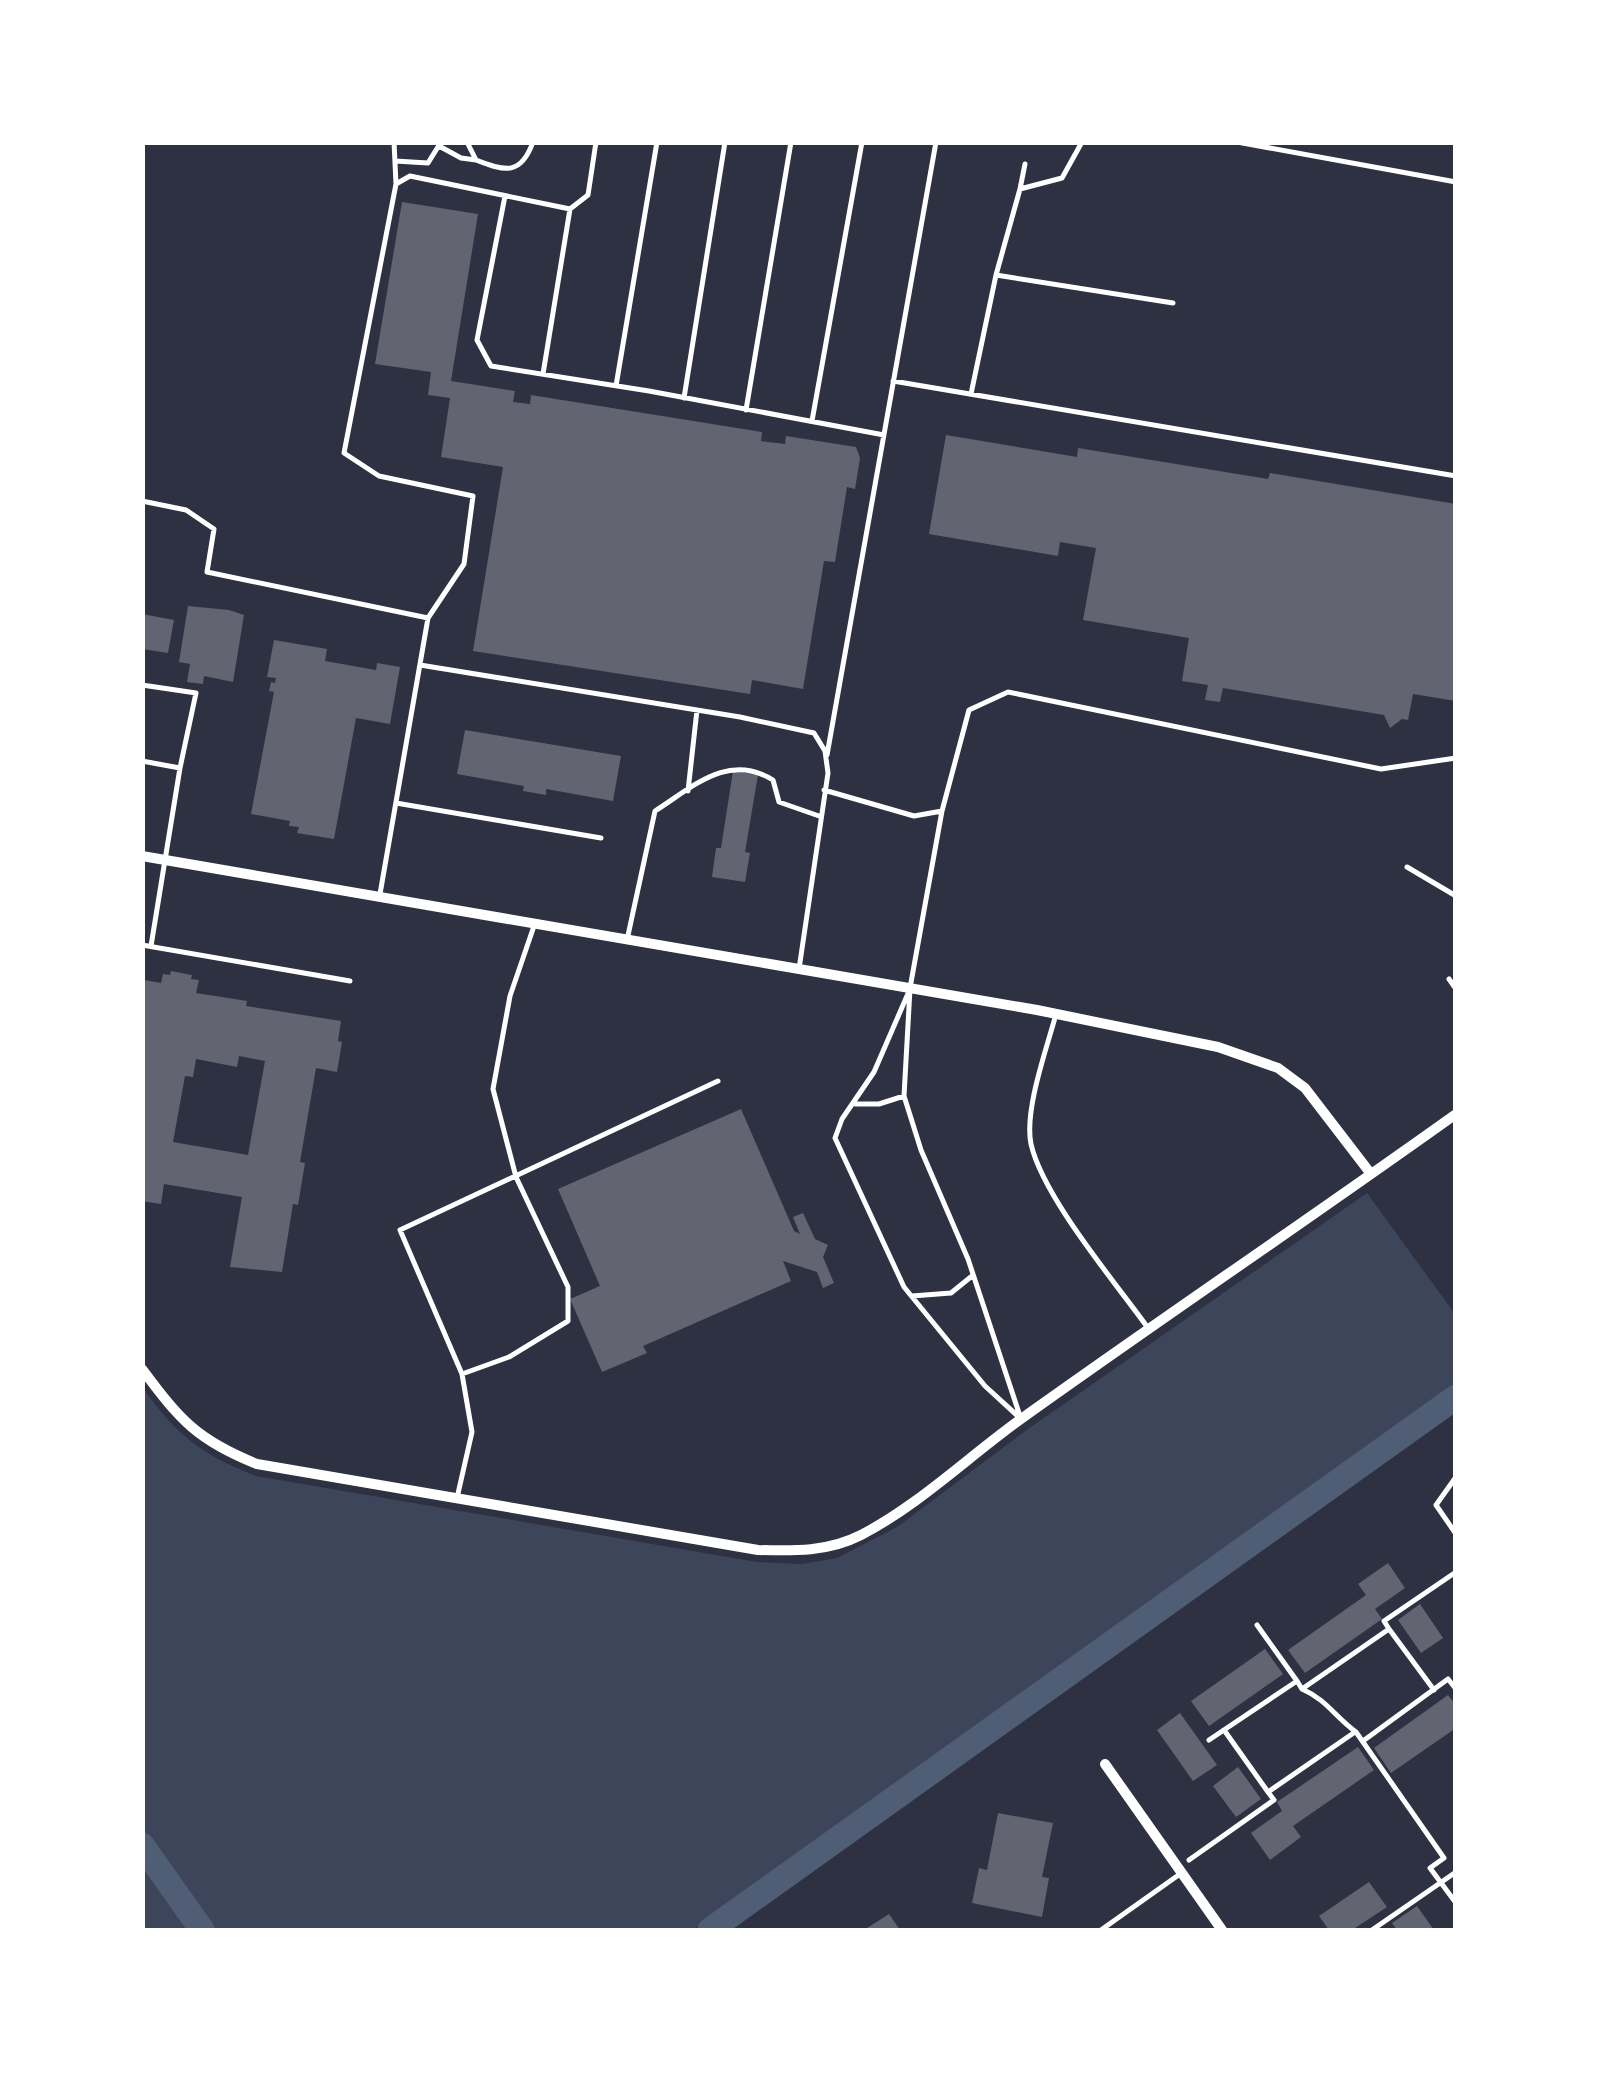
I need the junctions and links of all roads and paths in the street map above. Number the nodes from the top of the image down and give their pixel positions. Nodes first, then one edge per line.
1 (394, 142) edge
2 (466, 142) edge
3 (533, 142) edge
4 (596, 142) edge
5 (657, 142) edge
6 (725, 142) edge
7 (791, 142) edge
8 (862, 142) edge
9 (936, 142) edge
10 (1082, 142) edge
11 (1238, 142) edge
12 (440, 144) edge
13 (476, 160) junction
14 (395, 161) junction
15 (1025, 164) dead end
16 (1456, 182) edge
17 (396, 184) junction
18 (1020, 189) junction
19 (505, 196) junction
20 (570, 209) junction
21 (996, 274) junction
22 (1172, 303) dead end
23 (543, 374) junction
24 (894, 381) junction
25 (616, 386) junction
26 (971, 394) junction
27 (684, 398) junction
28 (746, 410) junction
29 (812, 421) junction
30 (884, 435) junction
31 (1456, 476) edge
32 (142, 501) edge
33 (428, 618) junction
34 (420, 665) junction
35 (142, 685) edge
36 (697, 710) junction
37 (1456, 758) edge
38 (826, 760) junction
39 (142, 761) edge
40 (180, 768) junction
41 (688, 790) junction
42 (824, 790) junction
43 (396, 802) junction
44 (942, 811) junction
45 (820, 816) junction
46 (600, 838) dead end
47 (142, 856) edge
48 (167, 860) junction
49 (1407, 867) dead end
50 (1456, 896) edge
51 (380, 897) junction
52 (535, 924) junction
53 (627, 940) junction
54 (142, 944) edge
55 (151, 946) junction
56 (799, 969) junction
57 (1449, 979) dead end
58 (350, 981) dead end
59 (910, 988) junction
60 (1456, 989) edge
61 (1056, 1014) junction
62 (718, 1080) dead end
63 (904, 1096) junction
64 (855, 1104) junction
65 (1456, 1114) edge
66 (1371, 1174) junction
67 (516, 1176) junction
68 (972, 1276) junction
69 (912, 1296) junction
70 (1150, 1330) junction
71 (142, 1369) edge
72 (462, 1374) junction
73 (1021, 1419) junction
74 (1456, 1478) edge
75 (456, 1499) junction
76 (1456, 1534) edge
77 (1456, 1572) edge
78 (1257, 1626) dead end
79 (1389, 1629) junction
80 (1297, 1681) junction
81 (1302, 1689) junction
82 (1456, 1689) edge
83 (1434, 1690) junction
84 (1224, 1730) junction
85 (1356, 1732) junction
86 (1208, 1740) dead end
87 (1363, 1740) junction
88 (1105, 1764) dead end
89 (1268, 1792) junction
90 (1180, 1870) junction
91 (1456, 1872) edge
92 (1440, 1882) junction
93 (1456, 1904) edge
94 (1381, 1928) edge
95 (1101, 1930) edge
96 (1222, 1930) edge
97 (1372, 1930) edge

1 - 14 lane
2 - 13 lane
3 - 13 lane
4 - 20 lane
5 - 25 lane
6 - 27 lane
7 - 28 lane
8 - 29 lane
9 - 24 lane
10 - 18 lane
11 - 16 lane
12 - 13 lane
12 - 14 lane
14 - 17 lane
15 - 18 lane
17 - 19 lane
17 - 33 lane
18 - 21 lane
19 - 20 lane
19 - 23 lane
20 - 23 lane
21 - 22 lane
21 - 26 lane
23 - 25 lane
24 - 26 lane
24 - 30 lane
25 - 27 lane
26 - 31 lane
27 - 28 lane
28 - 29 lane
29 - 30 lane
30 - 38 lane
32 - 33 lane
33 - 34 lane
34 - 36 lane
34 - 43 lane
35 - 40 lane
36 - 38 lane
36 - 41 lane
37 - 44 lane
38 - 42 lane
39 - 40 lane
40 - 48 lane
41 - 45 lane
41 - 53 lane
42 - 44 lane
42 - 45 lane
43 - 46 lane
43 - 51 lane
44 - 59 lane
45 - 56 lane
47 - 48 street
48 - 51 street
48 - 55 lane
49 - 50 lane
51 - 52 street
52 - 53 street
52 - 67 lane
53 - 56 street
54 - 55 lane
55 - 58 lane
56 - 59 street
57 - 60 lane
59 - 61 street
59 - 63 lane
59 - 64 lane
61 - 66 street
61 - 70 lane
62 - 67 lane
63 - 64 lane
63 - 68 lane
64 - 69 lane
65 - 66 street
66 - 70 street
67 - 72 lane
67 - 72 lane
68 - 69 lane
68 - 73 lane
69 - 73 lane
70 - 73 street
71 - 75 street
72 - 75 lane
73 - 75 street
74 - 76 lane
77 - 79 path
78 - 80 path
79 - 81 path
79 - 83 path
80 - 81 path
80 - 84 path
81 - 85 path
82 - 83 path
83 - 87 path
84 - 86 path
84 - 89 path
85 - 87 path
85 - 89 path
87 - 92 path
88 - 90 street
89 - 90 path
90 - 95 lane
90 - 96 street
91 - 92 path
92 - 93 path
92 - 94 path
94 - 97 path

